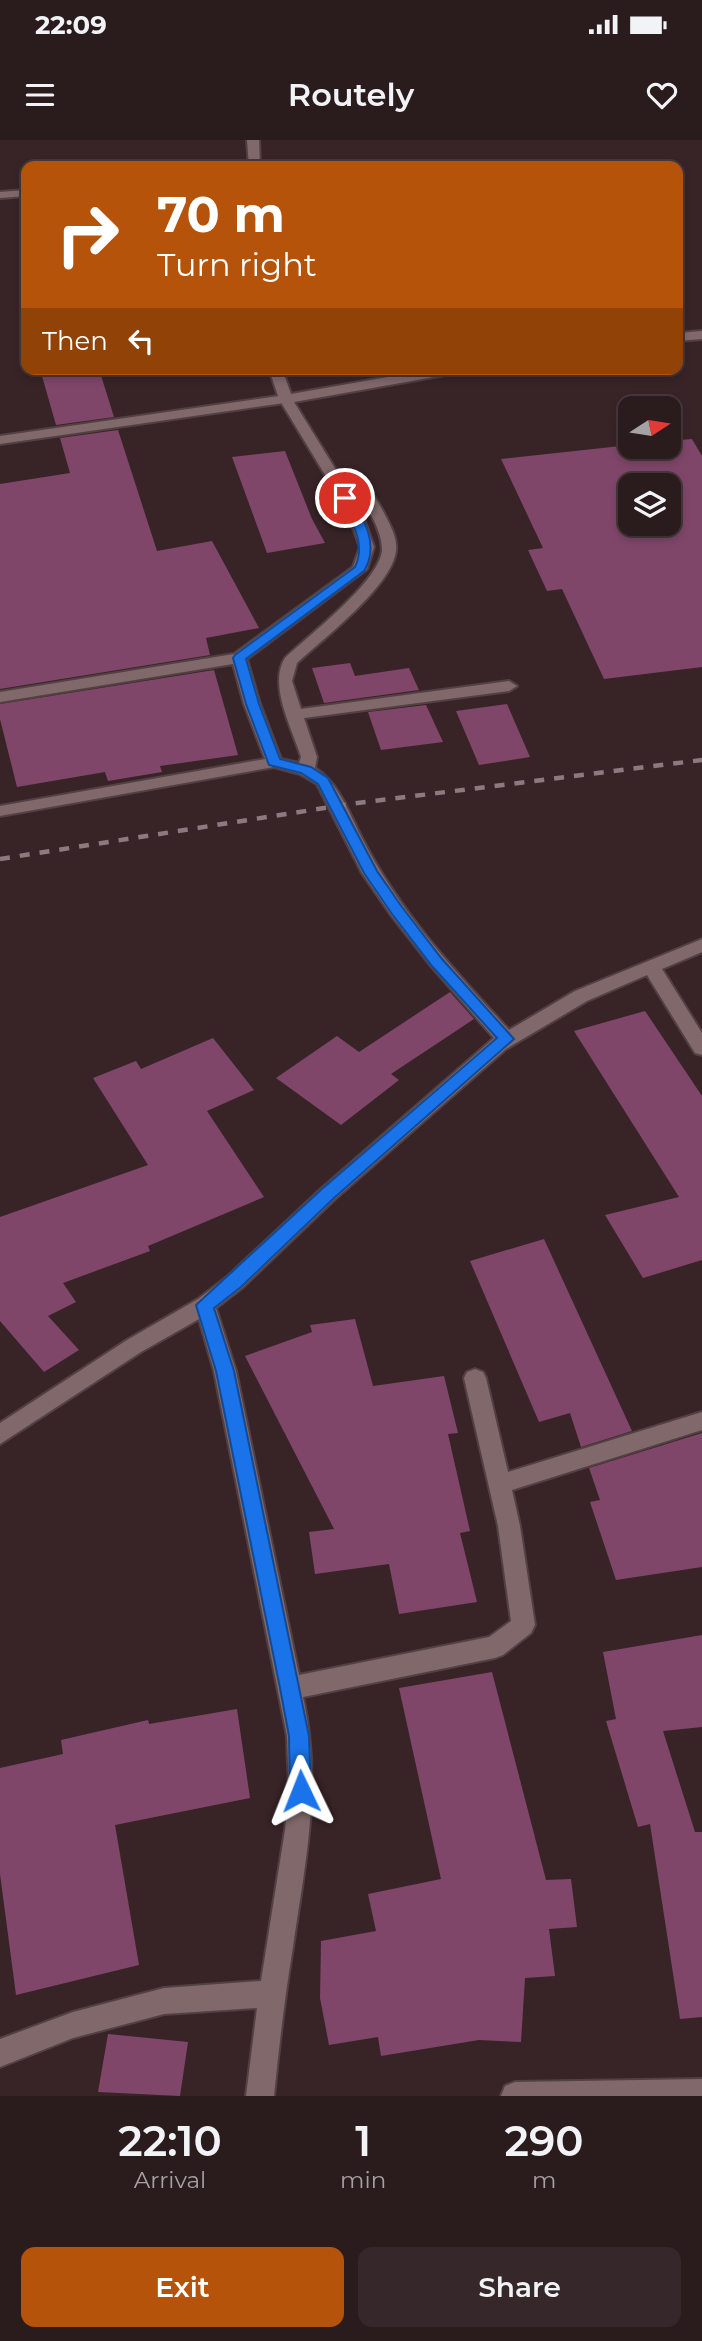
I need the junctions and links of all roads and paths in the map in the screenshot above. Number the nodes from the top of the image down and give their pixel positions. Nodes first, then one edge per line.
1 (253, 140) edge
2 (255, 161) edge
3 (21, 193) edge
4 (0, 195) edge
5 (702, 335) edge
6 (683, 337) edge
7 (277, 375) edge
8 (422, 375) edge
9 (286, 399) junction
10 (0, 440) edge
11 (331, 473) junction
12 (239, 658) junction
13 (509, 685) dead end
14 (0, 697) edge
15 (293, 715) junction
16 (274, 762) junction
17 (306, 770) junction
18 (0, 811) edge
19 (702, 944) edge
20 (651, 967) junction
21 (506, 1039) junction
22 (702, 1048) edge
23 (205, 1305) junction
24 (475, 1378) dead end
25 (702, 1421) edge
26 (0, 1436) edge
27 (499, 1484) junction
28 (290, 1688) junction
29 (272, 1994) junction
30 (0, 2053) edge
31 (702, 2092) edge
32 (260, 2096) edge
33 (515, 2096) edge

1 - 2 street
3 - 4 street
5 - 6 street
7 - 9 street
8 - 9 street
9 - 10 street
9 - 11 street
11 - 12 street
11 - 15 street
12 - 14 street
12 - 16 street
13 - 15 street
15 - 17 street
16 - 17 street
16 - 18 street
17 - 21 street
19 - 20 street
20 - 21 street
20 - 22 street
21 - 23 street
23 - 26 street
23 - 28 street
24 - 27 street
25 - 27 street
27 - 28 street
28 - 29 street
29 - 30 street
29 - 32 street
31 - 33 street

